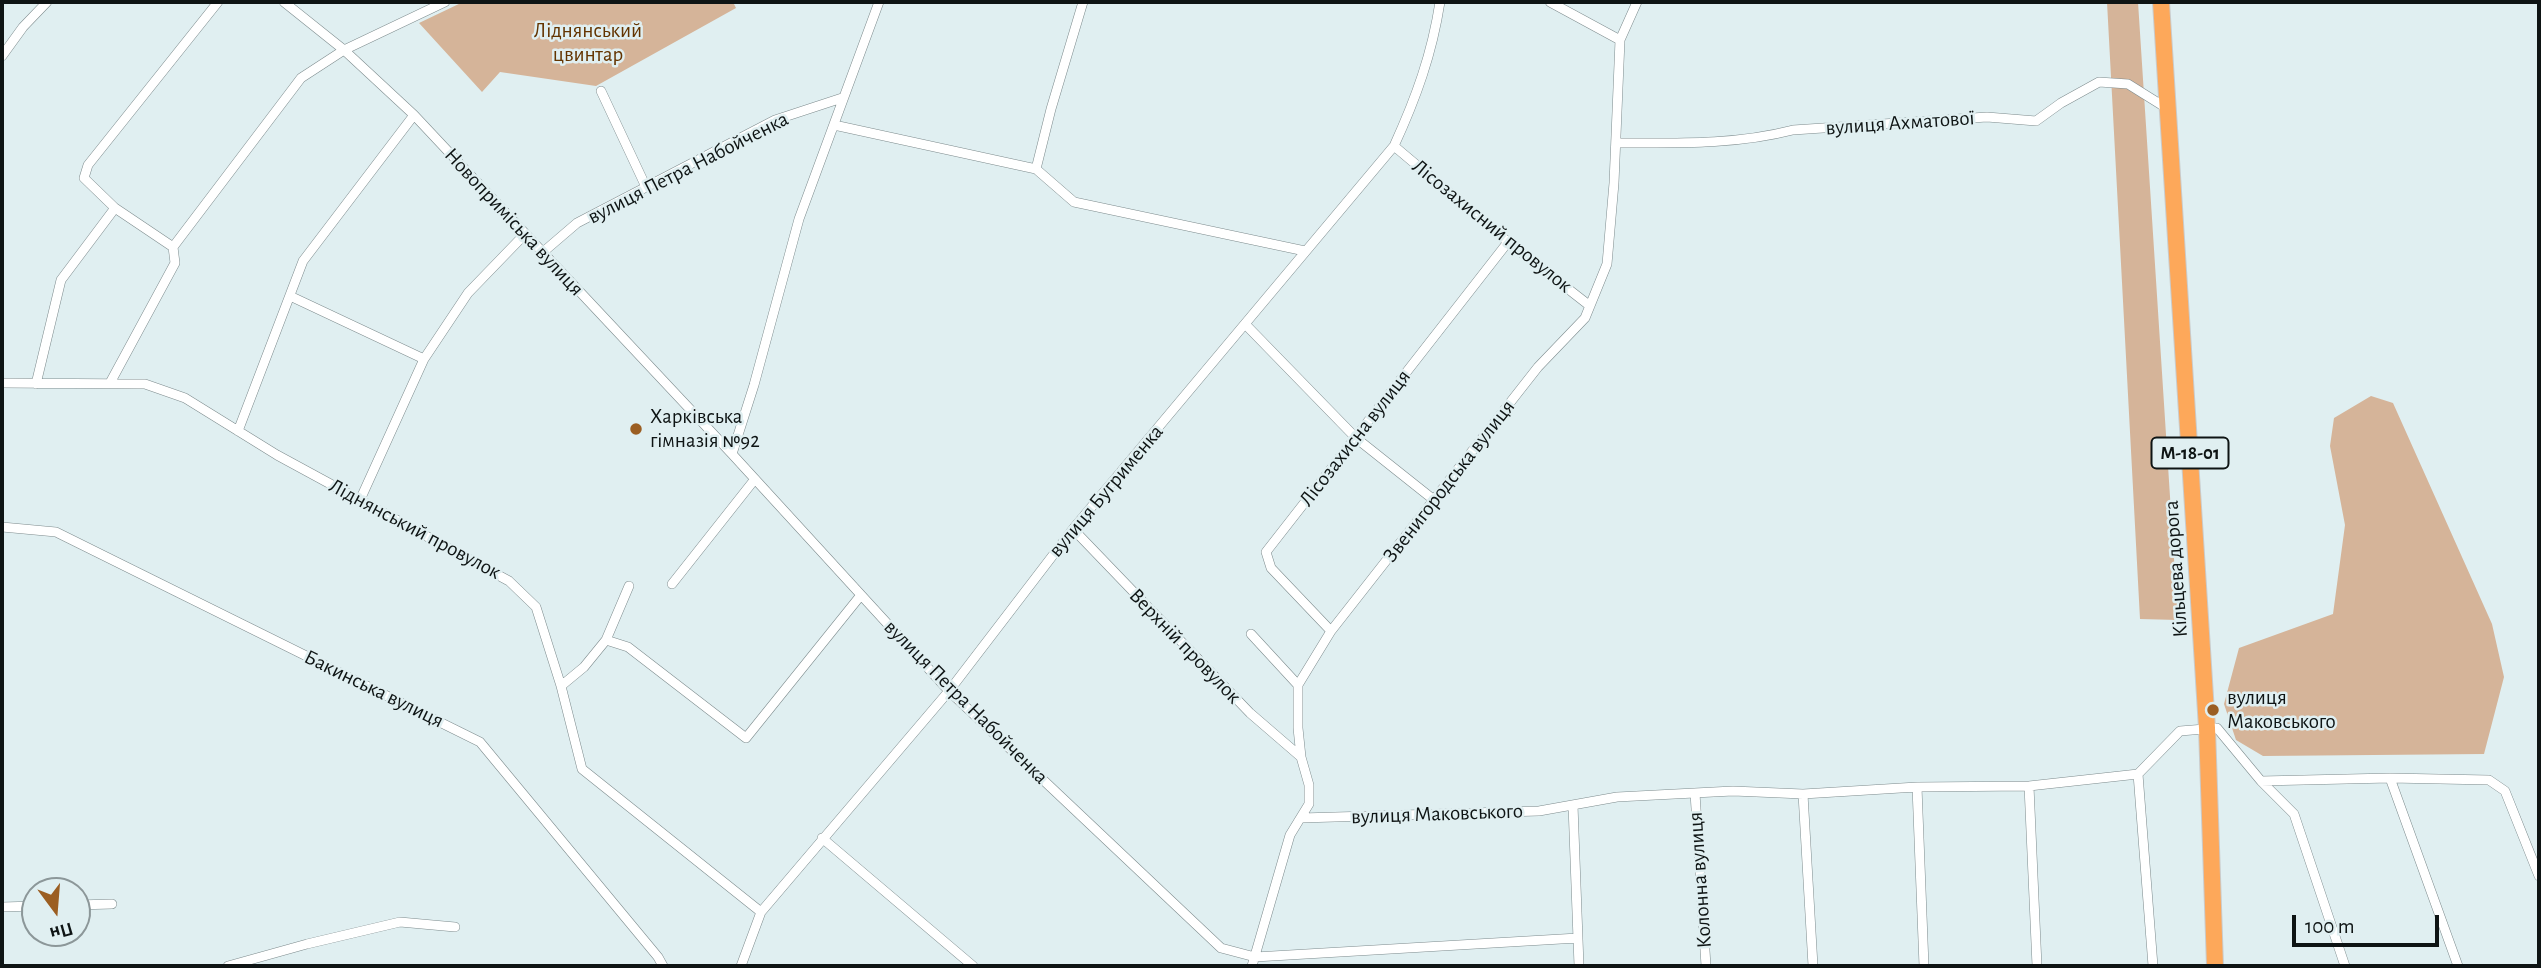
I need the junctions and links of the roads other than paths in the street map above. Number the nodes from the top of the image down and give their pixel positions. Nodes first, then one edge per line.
1 (47, 2) edge
2 (218, 2) edge
3 (284, 2) edge
4 (445, 2) edge
5 (879, 2) edge
6 (1083, 2) edge
7 (1440, 2) edge
8 (1550, 2) edge
9 (1637, 2) edge
10 (2161, 2) edge
11 (1620, 40) junction
12 (344, 50) junction
13 (2, 57) edge
14 (601, 91) dead end
15 (842, 99) junction
16 (2168, 109) junction
17 (414, 114) junction
18 (834, 125) junction
19 (1616, 144) junction
20 (1394, 146) junction
21 (1036, 169) junction
22 (646, 187) junction
23 (115, 208) junction
24 (525, 234) junction
25 (1508, 242) junction
26 (173, 247) junction
27 (1305, 251) junction
28 (542, 253) junction
29 (290, 296) junction
30 (1590, 306) junction
31 (1246, 325) junction
32 (424, 359) junction
33 (2, 383) edge
34 (110, 383) junction
35 (36, 384) junction
36 (238, 431) junction
37 (1356, 438) junction
38 (732, 454) junction
39 (755, 479) junction
40 (360, 500) junction
41 (1434, 500) junction
42 (2, 527) edge
43 (1073, 529) junction
44 (671, 584) dead end
45 (629, 586) dead end
46 (861, 595) junction
47 (1331, 631) junction
48 (1251, 634) dead end
49 (606, 640) junction
50 (1298, 685) junction
51 (561, 686) junction
52 (949, 691) junction
53 (2207, 728) junction
54 (1301, 757) junction
55 (2138, 774) junction
56 (2390, 778) junction
57 (2261, 781) junction
58 (2029, 786) junction
59 (1917, 788) junction
60 (1695, 793) junction
61 (1803, 794) junction
62 (1573, 805) junction
63 (1301, 818) junction
64 (822, 838) junction
65 (2539, 876) edge
66 (112, 904) dead end
67 (91, 905) edge
68 (21, 906) edge
69 (2, 907) edge
70 (761, 912) junction
71 (454, 927) dead end
72 (1578, 938) junction
73 (1330, 954) junction
74 (1253, 962) edge
75 (228, 966) edge
76 (663, 966) edge
77 (741, 966) edge
78 (973, 966) edge
79 (1331, 966) edge
80 (1579, 966) edge
81 (1706, 966) edge
82 (1813, 966) edge
83 (1924, 966) edge
84 (2037, 966) edge
85 (2153, 966) edge
86 (2216, 966) edge
87 (2345, 966) edge
88 (2458, 966) edge

1 - 13 street
2 - 23 street
3 - 12 street, Новоприміська вулиця
4 - 12 street
5 - 15 street
6 - 21 street
7 - 20 street, вулиця Бугрименка
8 - 11 street
9 - 11 street, Звенигородська вулиця
10 - 16 highway, Кільцева дорога / М-18-01
11 - 19 street, Звенигородська вулиця
12 - 17 street, Новоприміська вулиця
12 - 26 street
14 - 22 street
15 - 18 street
15 - 22 street, вулиця Петра Набойченка
16 - 19 street, вулиця Ахматової
16 - 53 highway, Кільцева дорога / М-18-01
17 - 24 street, Новоприміська вулиця
17 - 29 street
18 - 21 street
18 - 38 street
19 - 30 street, Звенигородська вулиця
20 - 25 street, Лісозахисний провулок
20 - 27 street, вулиця Бугрименка
21 - 27 street
22 - 28 street, вулиця Петра Набойченка
23 - 26 street
23 - 35 street
24 - 28 street, Новоприміська вулиця
24 - 32 street
25 - 30 street, Лісозахисний провулок
25 - 37 street, Лісозахисна вулиця
26 - 34 street
27 - 31 street, вулиця Бугрименка
28 - 38 street, Новоприміська вулиця
29 - 32 street
29 - 36 street
30 - 41 street, Звенигородська вулиця
31 - 37 street
31 - 43 street, вулиця Бугрименка
32 - 40 street
33 - 35 street, Ліднянський провулок
34 - 35 street, Ліднянський провулок
34 - 36 street, Ліднянський провулок
36 - 40 street, Ліднянський провулок
37 - 41 street
37 - 47 street, Лісозахисна вулиця
38 - 39 street, вулиця Петра Набойченка
39 - 44 street
39 - 46 street, вулиця Петра Набойченка
40 - 51 street, Ліднянський провулок
41 - 47 street, Звенигородська вулиця
42 - 76 street, Бакинська вулиця
43 - 52 street, вулиця Бугрименка
43 - 54 street, Верхній провулок
45 - 49 street
46 - 49 street
46 - 52 street, вулиця Петра Набойченка
47 - 50 street, Звенигородська вулиця
48 - 50 street
49 - 51 street
50 - 54 street
51 - 70 street, Ліднянський провулок
52 - 64 street, вулиця Бугрименка
52 - 74 street, вулиця Петра Набойченка
53 - 55 street
53 - 57 street
53 - 86 highway, Кільцева дорога / М-18-01
54 - 63 street
55 - 58 street, вулиця Маковського
55 - 85 street
56 - 57 street
56 - 65 street
56 - 88 street
57 - 87 street
58 - 59 street, вулиця Маковського
58 - 84 street
59 - 61 street, вулиця Маковського
59 - 83 street
60 - 61 street, вулиця Маковського
60 - 62 street, вулиця Маковського
60 - 81 street, Колонна вулиця
61 - 82 street
62 - 63 street, вулиця Маковського
62 - 72 street
63 - 74 street
64 - 70 street, вулиця Бугрименка
64 - 78 street
66 - 67 street
68 - 69 street
70 - 77 street, вулиця Бугрименка
71 - 75 street
72 - 73 street, вулиця Петра Набойченка
72 - 80 street
73 - 74 street, вулиця Петра Набойченка
73 - 79 street

